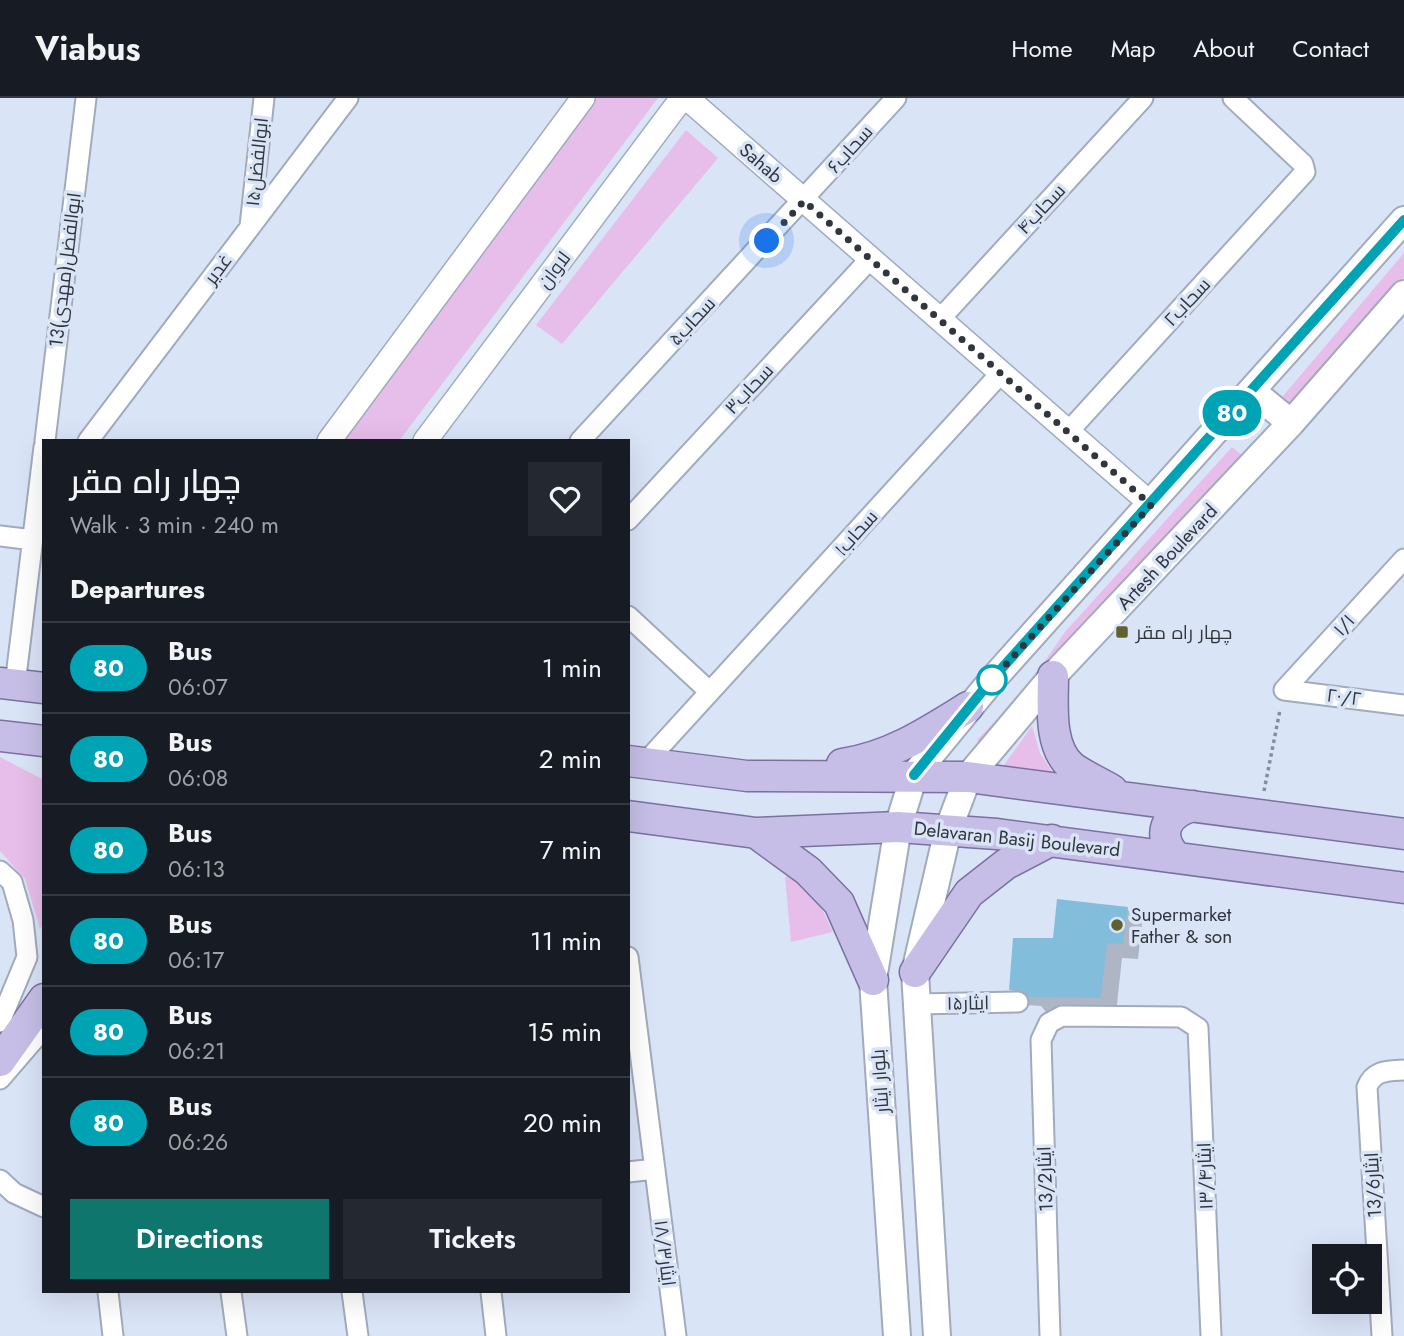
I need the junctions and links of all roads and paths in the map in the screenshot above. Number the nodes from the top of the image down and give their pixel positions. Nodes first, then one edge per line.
1 (86, 98) edge
2 (264, 98) edge
3 (348, 98) edge
4 (583, 98) edge
5 (685, 98) edge
6 (896, 98) edge
7 (1143, 98) edge
8 (1233, 98) edge
9 (804, 201) junction
10 (1404, 220) edge
11 (250, 227) junction
12 (870, 259) junction
13 (1401, 305) edge
14 (940, 319) junction
15 (1001, 373) junction
16 (1252, 391) junction
17 (1291, 423) junction
18 (1068, 432) junction
19 (44, 439) edge
20 (90, 439) edge
21 (330, 439) edge
22 (427, 439) edge
23 (582, 439) edge
24 (42, 476) edge
25 (40, 505) edge
26 (1151, 505) junction
27 (630, 518) edge
28 (0, 536) edge
29 (33, 540) junction
30 (1404, 559) edge
31 (630, 618) edge
32 (1053, 676) junction
33 (20, 685) edge
34 (1284, 690) junction
35 (710, 692) junction
36 (1404, 705) edge
37 (968, 707) junction
38 (0, 736) edge
39 (42, 741) edge
40 (637, 762) edge
41 (914, 775) junction
42 (747, 776) junction
43 (968, 777) junction
44 (1124, 797) junction
45 (1193, 806) junction
46 (1259, 815) junction
47 (630, 816) edge
48 (898, 827) junction
49 (948, 830) junction
50 (756, 833) junction
51 (1404, 834) edge
52 (1052, 840) junction
53 (1176, 857) junction
54 (0, 871) edge
55 (1404, 888) edge
56 (915, 972) junction
57 (630, 973) edge
58 (873, 980) junction
59 (42, 1002) edge
60 (1018, 1002) dead end
61 (917, 1004) junction
62 (1190, 1021) joint
63 (0, 1023) edge
64 (42, 1030) edge
65 (0, 1061) edge
66 (1404, 1070) edge
67 (0, 1079) edge
68 (655, 1169) junction
69 (927, 1169) junction
70 (630, 1172) edge
71 (887, 1172) junction
72 (0, 1180) edge
73 (42, 1206) edge
74 (108, 1293) edge
75 (231, 1293) edge
76 (352, 1293) edge
77 (491, 1293) edge
78 (113, 1336) edge
79 (237, 1336) edge
80 (358, 1336) edge
81 (496, 1336) edge
82 (676, 1336) edge
83 (897, 1336) edge
84 (937, 1336) edge
85 (1050, 1336) edge
86 (1211, 1336) edge
87 (1382, 1336) edge

1 - 19 street, 13ابوالفضل(مهدی)
2 - 11 street, ابوالفضل۱۵
3 - 11 street, غدیر
4 - 21 street
5 - 9 street, Sahab
5 - 22 street, لاوان
6 - 9 street, ۶سحاب
7 - 14 street, ۴سحاب
8 - 18 street, ۲سحاب
9 - 12 street, Sahab
9 - 23 street, ۵سحاب
10 - 16 main road
11 - 20 street, غدیر
12 - 14 street, Sahab
12 - 27 street, ۳سحاب
13 - 17 main road, Artesh Boulevard
14 - 15 street, Sahab
15 - 18 street, Sahab
15 - 35 street, ۱سحاب
16 - 17 main road
16 - 26 main road
17 - 32 main road, Artesh Boulevard
18 - 26 street, Sahab
24 - 25 street
25 - 29 street
26 - 37 main road
28 - 29 street
29 - 33 street
30 - 34 street, ۱/۱
31 - 35 street
32 - 43 main road, Artesh Boulevard
32 - 44 main road
34 - 36 street, ۲۰/۲
34 - 46 path
35 - 40 street, ۱سحاب
37 - 41 main road
37 - 42 main road
38 - 39 main road
40 - 42 main road
41 - 42 main road
41 - 43 main road
41 - 48 main road, بلوار ایثار
43 - 44 main road
43 - 49 main road, Artesh Boulevard
44 - 45 main road
45 - 46 main road
45 - 53 main road
46 - 51 main road
47 - 50 main road, Delavaran Basij Boulevard
48 - 49 main road, Delavaran Basij Boulevard
48 - 50 main road, Delavaran Basij Boulevard
48 - 58 main road, بلوار ایثار
49 - 52 main road, Delavaran Basij Boulevard
49 - 56 main road
50 - 58 main road
52 - 53 main road, Delavaran Basij Boulevard
52 - 56 main road
53 - 55 main road, Delavaran Basij Boulevard
54 - 63 street
56 - 61 main road
57 - 68 street, ایثار۱۸/۳
58 - 71 main road, بلوار ایثار
59 - 65 main road
60 - 61 street, ایثار۱۵
61 - 69 main road
62 - 85 street, ایثار13/2
62 - 86 street, ایثار۱۳/۴
64 - 67 street
66 - 87 street, ایثار13/6
68 - 70 street
68 - 82 street, ایثار۱۸/۳
69 - 71 main road
69 - 84 main road
71 - 83 main road, بلوار ایثار
72 - 73 street
74 - 78 street
75 - 79 street
76 - 80 street
77 - 81 street

